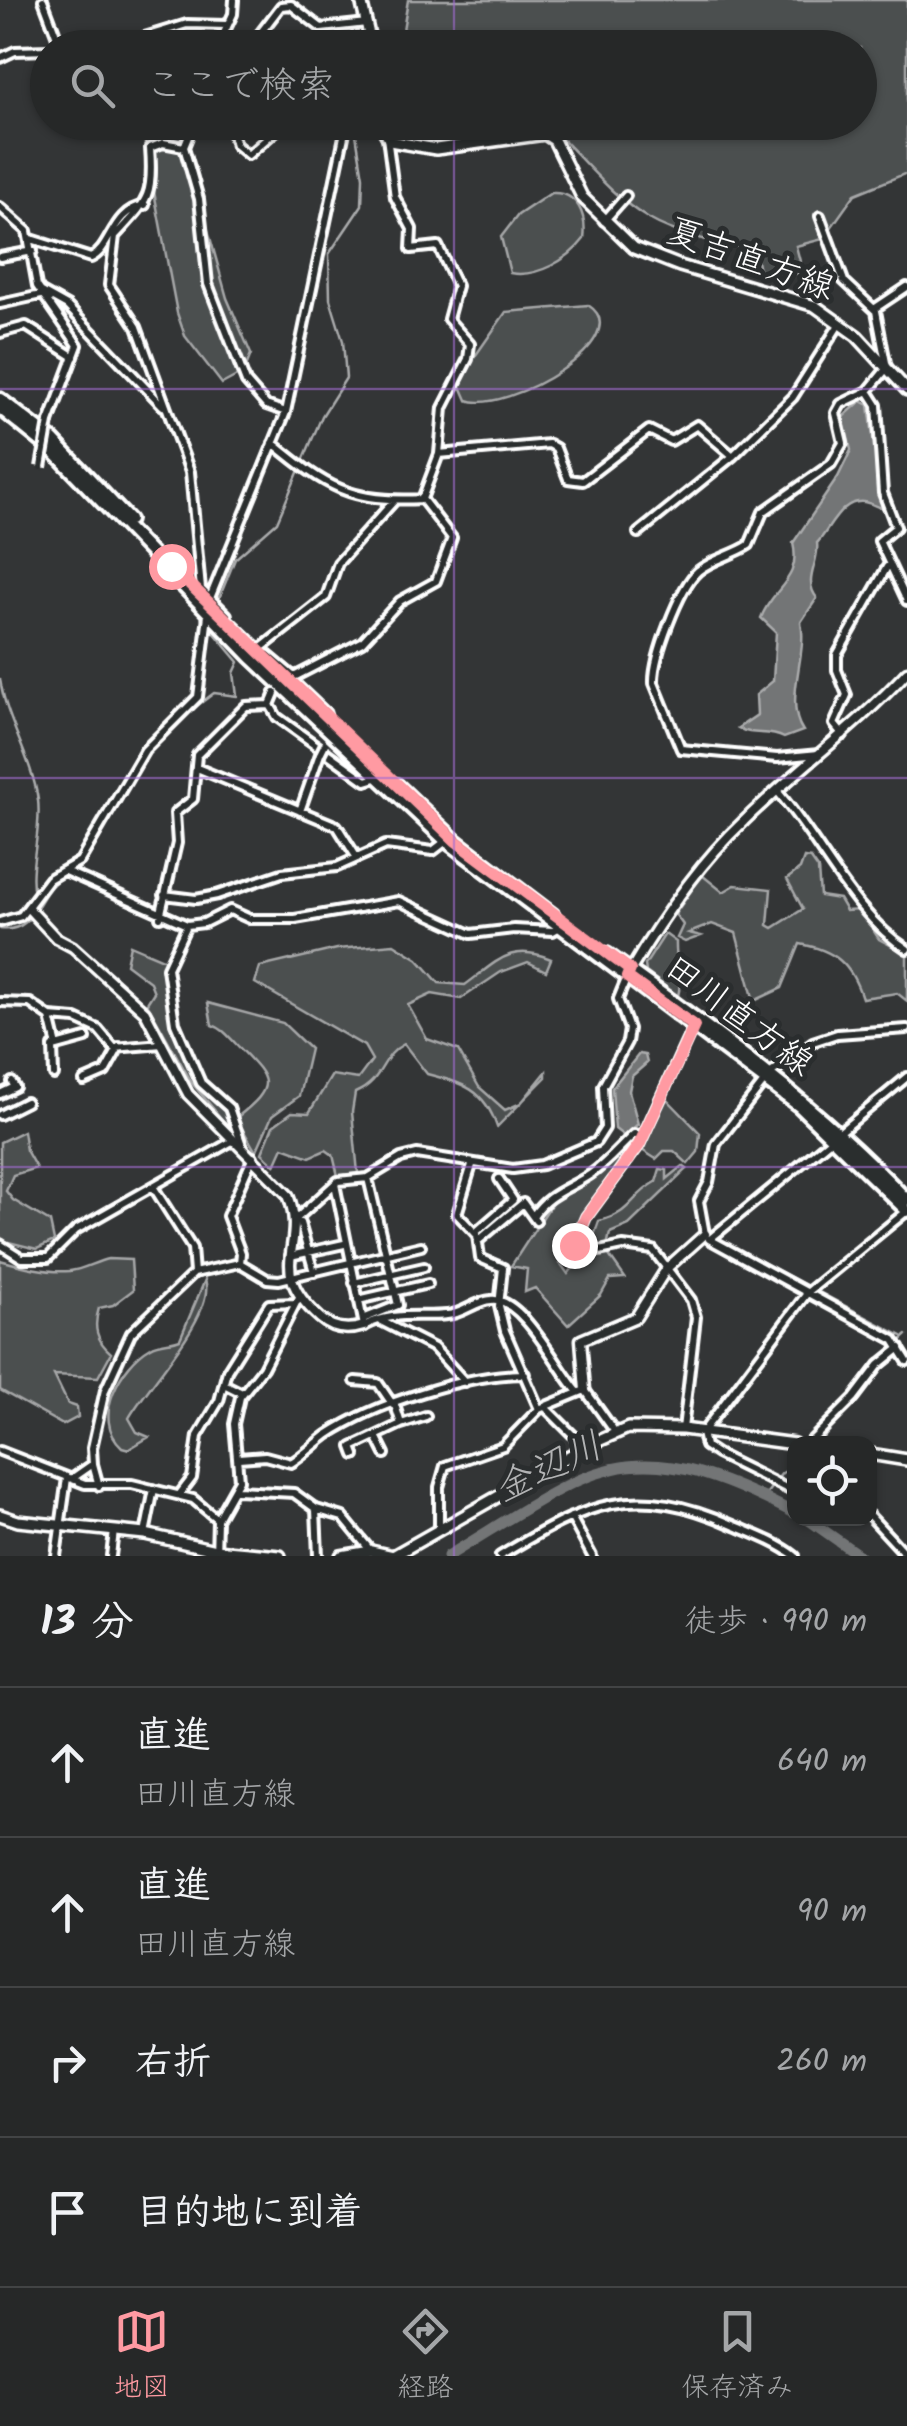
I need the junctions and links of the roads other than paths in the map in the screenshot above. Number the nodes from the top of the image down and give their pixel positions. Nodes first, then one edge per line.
1 (43, 0) edge
2 (234, 0) edge
3 (361, 0) edge
4 (367, 22) junction
5 (227, 25) junction
6 (55, 30) edge
7 (168, 30) edge
8 (225, 30) edge
9 (263, 30) edge
10 (369, 30) edge
11 (30, 51) edge
12 (0, 58) edge
13 (187, 140) edge
14 (234, 140) edge
15 (265, 140) edge
16 (344, 140) edge
17 (387, 140) edge
18 (392, 140) edge
19 (501, 140) edge
20 (554, 140) edge
21 (184, 147) junction
22 (626, 196) dead end
23 (144, 205) junction
24 (0, 207) edge
25 (820, 216) dead end
26 (604, 222) junction
27 (31, 239) junction
28 (33, 251) junction
29 (0, 258) edge
30 (907, 287) edge
31 (40, 293) junction
32 (0, 304) edge
33 (874, 309) junction
34 (840, 322) junction
35 (0, 332) edge
36 (75, 358) junction
37 (887, 368) junction
38 (868, 390) junction
39 (907, 390) edge
40 (0, 400) edge
41 (164, 407) junction
42 (0, 408) edge
43 (286, 412) junction
44 (273, 443) junction
45 (439, 454) junction
46 (733, 456) junction
47 (41, 467) dead end
48 (422, 499) junction
49 (394, 500) junction
50 (638, 534) dead end
51 (888, 567) junction
52 (210, 598) junction
53 (907, 602) edge
54 (208, 614) junction
55 (260, 649) junction
56 (907, 672) edge
57 (275, 694) dead end
58 (270, 705) junction
59 (332, 730) junction
60 (844, 736) junction
61 (819, 754) junction
62 (197, 768) junction
63 (379, 777) junction
64 (777, 791) junction
65 (300, 812) junction
66 (446, 842) junction
67 (357, 858) junction
68 (65, 871) junction
69 (164, 895) junction
70 (33, 913) junction
71 (160, 916) junction
72 (0, 922) edge
73 (186, 925) junction
74 (560, 927) junction
75 (907, 949) edge
76 (629, 974) junction
77 (0, 1002) edge
78 (50, 1017) junction
79 (694, 1026) junction
80 (907, 1029) edge
81 (86, 1038) dead end
82 (163, 1044) junction
83 (57, 1046) junction
84 (119, 1048) junction
85 (54, 1076) dead end
86 (768, 1076) junction
87 (907, 1077) edge
88 (84, 1081) dead end
89 (12, 1082) dead end
90 (0, 1094) edge
91 (26, 1102) dead end
92 (0, 1116) edge
93 (837, 1135) junction
94 (643, 1136) junction
95 (235, 1139) junction
96 (243, 1148) junction
97 (253, 1156) junction
98 (472, 1165) junction
99 (368, 1178) junction
100 (498, 1179) dead end
101 (335, 1184) junction
102 (154, 1188) junction
103 (907, 1200) edge
104 (907, 1211) edge
105 (297, 1222) junction
106 (706, 1236) junction
107 (476, 1237) junction
108 (0, 1244) edge
109 (344, 1244) junction
110 (420, 1246) dead end
111 (308, 1253) junction
112 (387, 1254) junction
113 (289, 1256) junction
114 (240, 1263) junction
115 (349, 1264) junction
116 (424, 1267) dead end
117 (666, 1268) junction
118 (314, 1272) junction
119 (194, 1273) junction
120 (392, 1274) junction
121 (290, 1278) junction
122 (354, 1283) junction
123 (428, 1284) dead end
124 (395, 1292) junction
125 (808, 1292) junction
126 (358, 1300) junction
127 (500, 1300) junction
128 (297, 1301) junction
129 (378, 1319) junction
130 (363, 1322) junction
131 (904, 1354) edge
132 (525, 1374) junction
133 (354, 1381) dead end
134 (464, 1382) junction
135 (224, 1384) junction
136 (581, 1391) junction
137 (242, 1394) junction
138 (394, 1405) junction
139 (542, 1408) junction
140 (426, 1416) dead end
141 (401, 1424) junction
142 (684, 1429) junction
143 (615, 1432) junction
144 (702, 1433) junction
145 (376, 1436) junction
146 (816, 1436) edge
147 (787, 1443) edge
148 (586, 1447) junction
149 (0, 1451) edge
150 (384, 1454) dead end
151 (355, 1455) dead end
152 (877, 1455) edge
153 (239, 1458) junction
154 (907, 1460) edge
155 (94, 1464) junction
156 (70, 1478) junction
157 (98, 1486) junction
158 (787, 1489) edge
159 (154, 1490) junction
160 (237, 1490) junction
161 (179, 1496) junction
162 (316, 1510) junction
163 (0, 1514) edge
164 (571, 1517) junction
165 (217, 1519) junction
166 (877, 1524) edge
167 (61, 1526) junction
168 (439, 1530) junction
169 (114, 1531) junction
170 (145, 1534) junction
171 (371, 1552) junction
172 (215, 1553) edge
173 (397, 1555) edge
174 (56, 1556) edge
175 (111, 1556) edge
176 (280, 1556) edge
177 (318, 1556) edge
178 (342, 1556) edge
179 (500, 1556) edge
180 (592, 1556) edge
181 (796, 1556) edge
182 (907, 1556) edge

1 - 6 street
2 - 5 street
3 - 4 main road
4 - 9 street
4 - 10 main road
5 - 7 street
5 - 8 street
11 - 12 street
13 - 21 street
14 - 15 street
16 - 43 street
17 - 45 street
18 - 19 main road, 夏吉直方線
20 - 26 main road, 夏吉直方線
21 - 23 street
21 - 43 street
22 - 26 street
23 - 27 street
23 - 41 street
24 - 27 street
25 - 33 street
26 - 34 main road, 夏吉直方線
27 - 28 street
28 - 29 street
28 - 31 street
30 - 33 street
31 - 32 street
31 - 36 street
31 - 41 street
33 - 37 street
34 - 37 main road, 夏吉直方線
34 - 46 street
35 - 36 street
36 - 47 street, bridge
37 - 38 street
37 - 39 main road, 夏吉直方線
38 - 51 street
38 - 61 street
40 - 76 main road, 田川直方線
41 - 52 street
42 - 54 main road, 田川直方線
43 - 44 street
44 - 49 street
44 - 52 street
45 - 46 street
45 - 48 street
46 - 50 street
48 - 49 street
48 - 55 street
49 - 55 street
51 - 53 street
51 - 60 street
52 - 55 street
54 - 59 main road, 田川直方線
54 - 68 street
56 - 60 street
57 - 58 street
58 - 62 street
58 - 63 street
59 - 63 main road, 田川直方線
59 - 65 street, bridge
60 - 61 street
61 - 64 street
62 - 65 street
62 - 69 street
63 - 66 main road, 田川直方線
64 - 75 street
64 - 76 street
65 - 67 street
66 - 67 street
66 - 74 main road, 田川直方線
67 - 69 street
68 - 70 street
68 - 71 street
69 - 71 street
70 - 72 street
70 - 82 street
71 - 73 street
73 - 74 street
73 - 96 street
74 - 76 main road, 田川直方線
76 - 79 main road, 田川直方線
76 - 86 main road, 田川直方線
76 - 98 street
77 - 78 street
78 - 83 street
78 - 84 street
79 - 86 main road, 田川直方線
79 - 94 street
80 - 86 street
81 - 83 street
82 - 84 street
82 - 95 street
83 - 85 street
84 - 88 street
86 - 93 main road, 田川直方線
86 - 106 street
87 - 93 street
89 - 90 street
91 - 92 street
93 - 103 main road, 田川直方線
93 - 104 main road, 田川直方線
93 - 106 street
94 - 107 street
94 - 117 street
95 - 96 street
95 - 102 street
96 - 97 street
97 - 105 street
97 - 114 street
98 - 99 street
98 - 107 street
99 - 101 street
99 - 112 street
100 - 107 street
101 - 105 street
101 - 109 street
102 - 108 street
102 - 119 street
104 - 125 street
105 - 111 street
105 - 113 street
106 - 117 street
106 - 125 street
107 - 127 street
109 - 111 street
109 - 115 street
110 - 112 street
111 - 113 street
111 - 118 street
112 - 115 street
112 - 120 street
113 - 121 street
114 - 119 street
114 - 121 street
115 - 118 street
115 - 122 street
116 - 120 street
117 - 136 street
117 - 142 street
118 - 121 street
119 - 155 street
120 - 122 street
120 - 124 street
121 - 128 street
122 - 126 street
123 - 124 street
124 - 126 street
124 - 130 street
125 - 131 street
125 - 144 street
126 - 130 street
127 - 129 street
127 - 132 street
127 - 136 street
128 - 130 street
128 - 135 street
128 - 137 street
129 - 130 street
129 - 134 street
131 - 146 street
132 - 134 street
132 - 139 street
133 - 138 street
134 - 138 street
135 - 137 street
135 - 161 street
136 - 139 street
136 - 143 street
137 - 153 street
138 - 141 street
138 - 153 street
139 - 148 street
139 - 168 street
140 - 141 street
141 - 145 street
142 - 143 main road
142 - 144 main road
143 - 148 main road
144 - 147 main road
144 - 158 street
145 - 150 street
145 - 151 street
148 - 168 main road
149 - 156 street
152 - 154 main road
153 - 160 street
155 - 156 street
155 - 157 street
156 - 157 street
156 - 167 street
157 - 159 street
159 - 161 street
159 - 170 street
160 - 162 street
160 - 165 street
161 - 165 street
162 - 171 street
162 - 177 street
163 - 167 main road
164 - 179 street
164 - 180 street
164 - 181 street
165 - 172 street
166 - 182 street
167 - 169 main road
167 - 174 street
168 - 173 main road
169 - 170 main road
169 - 175 street
170 - 172 main road
171 - 173 main road
171 - 178 main road
172 - 176 main road

